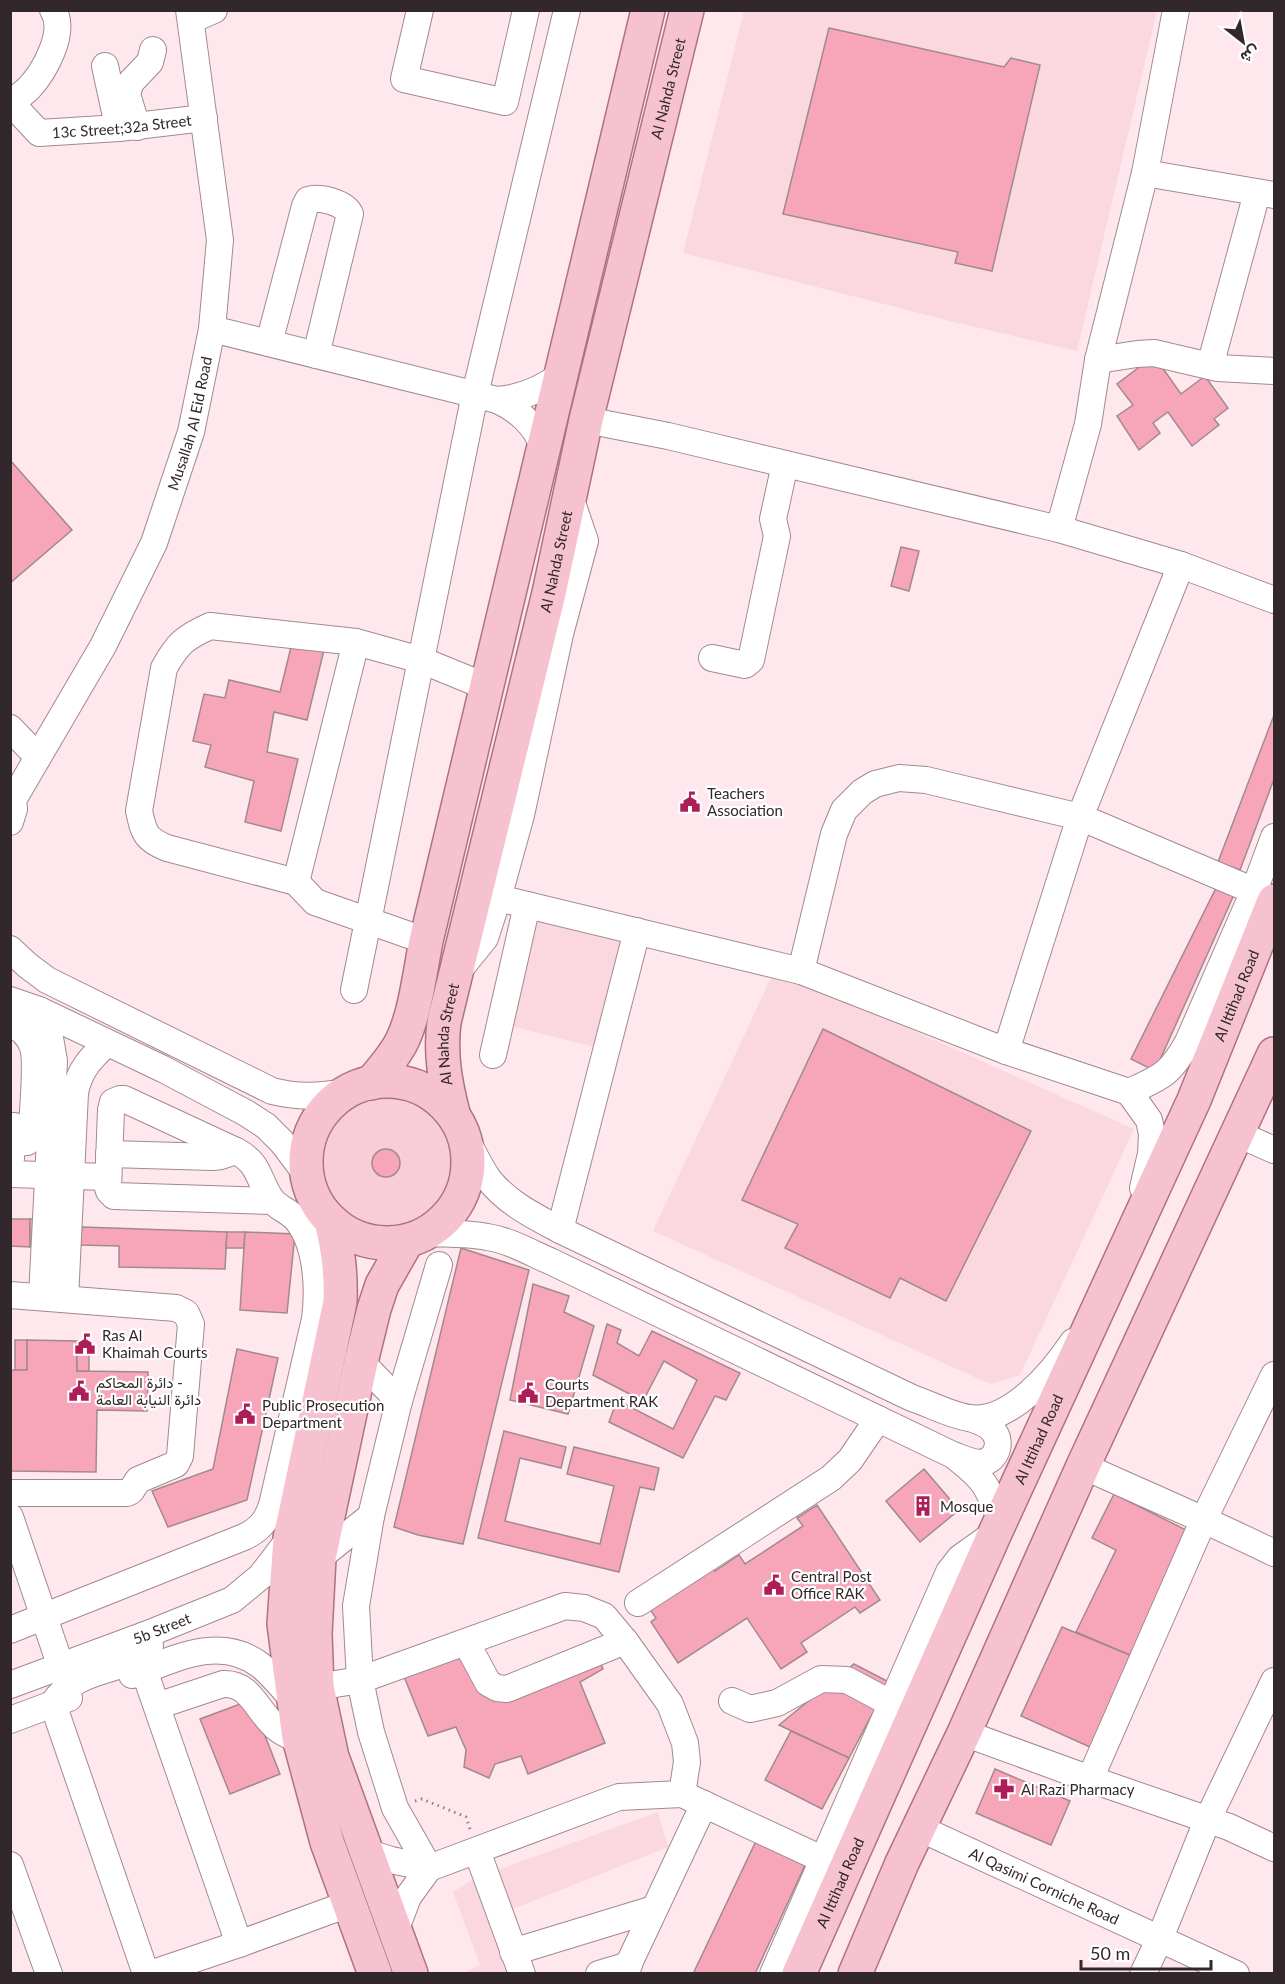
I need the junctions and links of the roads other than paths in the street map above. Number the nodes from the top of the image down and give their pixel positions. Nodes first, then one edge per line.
1 (53, 10) edge
2 (214, 10) edge
3 (420, 10) edge
4 (526, 10) edge
5 (567, 10) edge
6 (687, 10) edge
7 (1176, 10) edge
8 (648, 12) edge
9 (190, 15) edge
10 (676, 61) junction
11 (11, 103) edge
12 (204, 118) junction
13 (128, 128) junction
14 (1145, 173) junction
15 (1266, 194) edge
16 (212, 329) junction
17 (269, 343) junction
18 (316, 355) junction
19 (1098, 360) junction
20 (1210, 366) junction
21 (1275, 371) edge
22 (562, 374) junction
23 (486, 397) junction
24 (586, 420) junction
25 (544, 447) junction
26 (785, 464) junction
27 (569, 493) junction
28 (1059, 529) junction
29 (1181, 565) junction
30 (1275, 600) edge
31 (356, 642) junction
32 (712, 658) dead end
33 (421, 660) junction
34 (487, 687) junction
35 (10, 728) edge
36 (38, 757) junction
37 (11, 805) edge
38 (1080, 817) junction
39 (1275, 837) edge
40 (296, 882) junction
41 (1264, 896) edge
42 (498, 898) junction
43 (527, 905) junction
44 (367, 920) junction
45 (637, 931) junction
46 (1275, 931) edge
47 (426, 941) junction
48 (10, 949) edge
49 (801, 971) junction
50 (454, 975) junction
51 (1275, 975) edge
52 (354, 990) dead end
53 (10, 1000) edge
54 (39, 1010) junction
55 (10, 1023) edge
56 (10, 1033) edge
57 (1188, 1042) junction
58 (107, 1043) junction
59 (1006, 1051) junction
60 (1275, 1054) edge
61 (493, 1056) dead end
62 (359, 1087) junction
63 (1266, 1089) edge
64 (1129, 1092) junction
65 (1194, 1100) junction
66 (459, 1126) junction
67 (1238, 1134) junction
68 (12, 1143) junction
69 (1275, 1150) edge
70 (236, 1151) junction
71 (109, 1165) junction
72 (10, 1168) edge
73 (10, 1174) edge
74 (60, 1175) junction
75 (307, 1175) junction
76 (272, 1201) junction
77 (331, 1221) junction
78 (560, 1230) junction
79 (1133, 1234) junction
80 (416, 1237) junction
81 (439, 1265) dead end
82 (10, 1295) edge
83 (53, 1298) junction
84 (1100, 1305) junction
85 (320, 1343) junction
86 (361, 1362) junction
87 (1275, 1375) edge
88 (399, 1401) junction
89 (970, 1418) junction
90 (878, 1419) junction
91 (953, 1455) junction
92 (1083, 1466) junction
93 (10, 1493) edge
94 (371, 1516) junction
95 (10, 1518) edge
96 (1204, 1519) junction
97 (998, 1527) junction
98 (290, 1538) junction
99 (1275, 1553) edge
100 (319, 1558) junction
101 (638, 1603) dead end
102 (44, 1616) junction
103 (10, 1630) edge
104 (145, 1635) junction
105 (625, 1641) junction
106 (466, 1642) junction
107 (61, 1667) junction
108 (144, 1670) junction
109 (360, 1680) junction
110 (1275, 1681) edge
111 (10, 1685) edge
112 (305, 1693) junction
113 (732, 1701) dead end
114 (53, 1704) junction
115 (892, 1704) junction
116 (157, 1706) junction
117 (10, 1720) edge
118 (964, 1732) junction
119 (299, 1738) junction
120 (1090, 1779) junction
121 (693, 1799) junction
122 (1207, 1821) junction
123 (920, 1828) junction
124 (1275, 1848) edge
125 (477, 1851) junction
126 (366, 1852) junction
127 (824, 1860) junction
128 (10, 1865) edge
129 (429, 1868) junction
130 (348, 1904) junction
131 (654, 1909) junction
132 (395, 1931) junction
133 (1160, 1938) junction
134 (239, 1944) junction
135 (518, 1963) edge
136 (210, 1964) edge
137 (626, 1970) edge
138 (50, 1974) edge
139 (146, 1974) edge
140 (150, 1974) edge
141 (375, 1974) edge
142 (411, 1974) edge
143 (599, 1974) edge
144 (773, 1974) edge
145 (799, 1974) edge
146 (855, 1974) edge
147 (1143, 1974) edge
148 (1236, 1974) edge

1 - 11 street
2 - 9 street
3 - 4 street
5 - 23 street
6 - 10 main road, Al Nahda Street
7 - 14 street
8 - 10 main road
8 - 22 main road
9 - 12 street, Musallah Al Eid Road
10 - 24 main road, Al Nahda Street
11 - 13 street, 13c Street;32a Street
12 - 13 street, 13c Street;32a Street
12 - 16 street, Musallah Al Eid Road
13 - 13 street
14 - 15 street
14 - 19 street
15 - 20 street
16 - 17 street
16 - 36 street, Musallah Al Eid Road
17 - 18 street
17 - 18 street
18 - 23 street
19 - 20 street
19 - 28 street
20 - 21 street
22 - 23 street
22 - 25 main road
23 - 25 street
23 - 33 street
24 - 26 street
24 - 27 main road, Al Nahda Street
25 - 34 main road
26 - 28 street
26 - 32 street
27 - 42 street
27 - 50 main road, Al Nahda Street
28 - 29 street
29 - 30 street
29 - 38 street
31 - 33 street
31 - 40 street
31 - 40 street
33 - 34 street
33 - 44 street
34 - 47 main road
35 - 36 street
36 - 37 street, Musallah Al Eid Road
38 - 41 street
38 - 49 street
38 - 59 street
39 - 41 street
40 - 44 street
41 - 57 street
41 - 65 main road, Al Ittihad Road
42 - 43 street
42 - 50 street
43 - 45 street
43 - 61 street
44 - 47 street
44 - 52 street
45 - 49 street
45 - 78 street
46 - 51 main road
47 - 62 main road
48 - 62 street
49 - 59 street
50 - 66 main road, Al Nahda Street
53 - 54 street
54 - 58 street
54 - 74 street
55 - 68 street
56 - 68 street
57 - 64 street
57 - 65 street
58 - 74 street
58 - 75 street
59 - 64 street
60 - 63 main road
62 - 66 main road
62 - 75 main road
63 - 67 main road
64 - 79 street
65 - 79 main road, Al Ittihad Road
66 - 78 street
66 - 80 main road
67 - 69 street
67 - 92 main road
68 - 72 street
70 - 71 street
70 - 71 street
70 - 76 street
71 - 74 street
71 - 76 street
73 - 74 street
74 - 83 street
75 - 77 main road
76 - 85 street
77 - 80 main road
77 - 85 main road
78 - 89 street
79 - 84 main road, Al Ittihad Road
80 - 86 main road
80 - 90 street
81 - 88 street
82 - 83 street
83 - 93 street
84 - 89 street
84 - 97 main road, Al Ittihad Road
85 - 98 main road
85 - 102 street
86 - 88 street
86 - 100 main road
87 - 96 street
88 - 94 street
89 - 91 street
90 - 91 street
90 - 101 street
91 - 97 street
92 - 96 street
92 - 118 main road
94 - 100 street
94 - 109 street
95 - 102 street
96 - 99 street
96 - 120 street
97 - 115 street
97 - 145 main road, Al Ittihad Road
98 - 104 street, 5b Street
98 - 112 main road
100 - 112 main road
102 - 103 street
102 - 107 street
104 - 107 street, 5b Street
104 - 114 street
105 - 106 street
105 - 106 street
105 - 121 street
106 - 109 street
107 - 111 street, 5b Street
108 - 112 street
108 - 114 street
108 - 116 street
109 - 112 street
109 - 129 street
110 - 122 street
112 - 119 main road
112 - 126 main road
113 - 115 street
114 - 117 street
114 - 139 street
115 - 127 street
116 - 119 street
116 - 134 street
118 - 120 street
118 - 123 main road
119 - 130 main road
120 - 122 street
121 - 125 street
121 - 127 street
121 - 131 street
122 - 124 street
122 - 133 street
123 - 133 street, Al Qasimi Corniche Road
123 - 146 main road
125 - 129 street
125 - 135 street
126 - 129 street
126 - 132 main road
127 - 144 street
128 - 138 street
129 - 132 street
130 - 134 street
130 - 141 main road
131 - 135 street
131 - 137 street
132 - 142 main road
133 - 147 street
133 - 148 street, Al Qasimi Corniche Road
134 - 136 street
136 - 140 street
137 - 143 street

